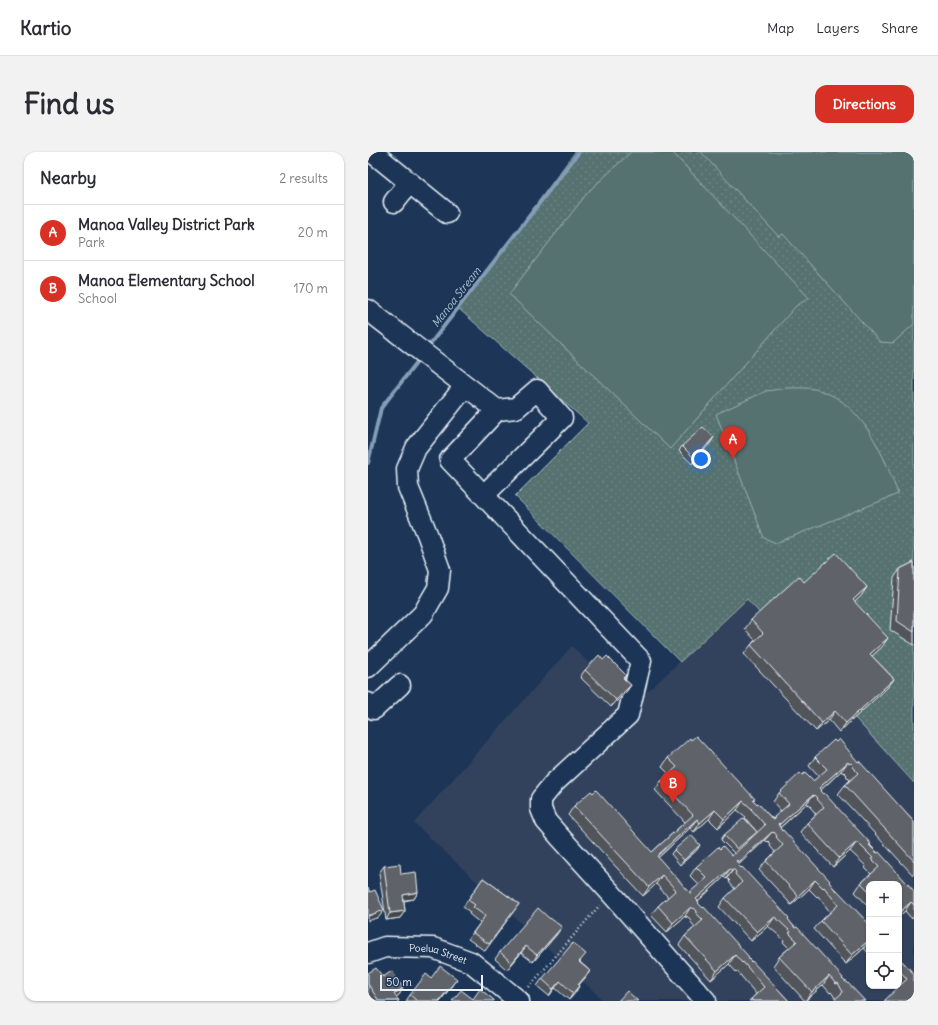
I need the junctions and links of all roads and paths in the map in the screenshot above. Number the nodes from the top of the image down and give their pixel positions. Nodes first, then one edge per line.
1 (372, 152) edge
2 (409, 183) junction
3 (394, 202) dead end
4 (447, 213) dead end
5 (368, 310) edge
6 (465, 386) junction
7 (497, 410) junction
8 (484, 495) junction
9 (368, 667) edge
10 (400, 685) dead end
11 (368, 702) edge
12 (610, 892) junction
13 (368, 953) edge
14 (518, 1000) edge
15 (706, 1001) edge

1 - 2 street
2 - 3 street
2 - 4 street
5 - 6 street
6 - 7 street
6 - 9 street
7 - 8 street
7 - 8 street
8 - 12 street
10 - 11 street
12 - 14 path
12 - 15 street
13 - 14 street, Poelua Street

